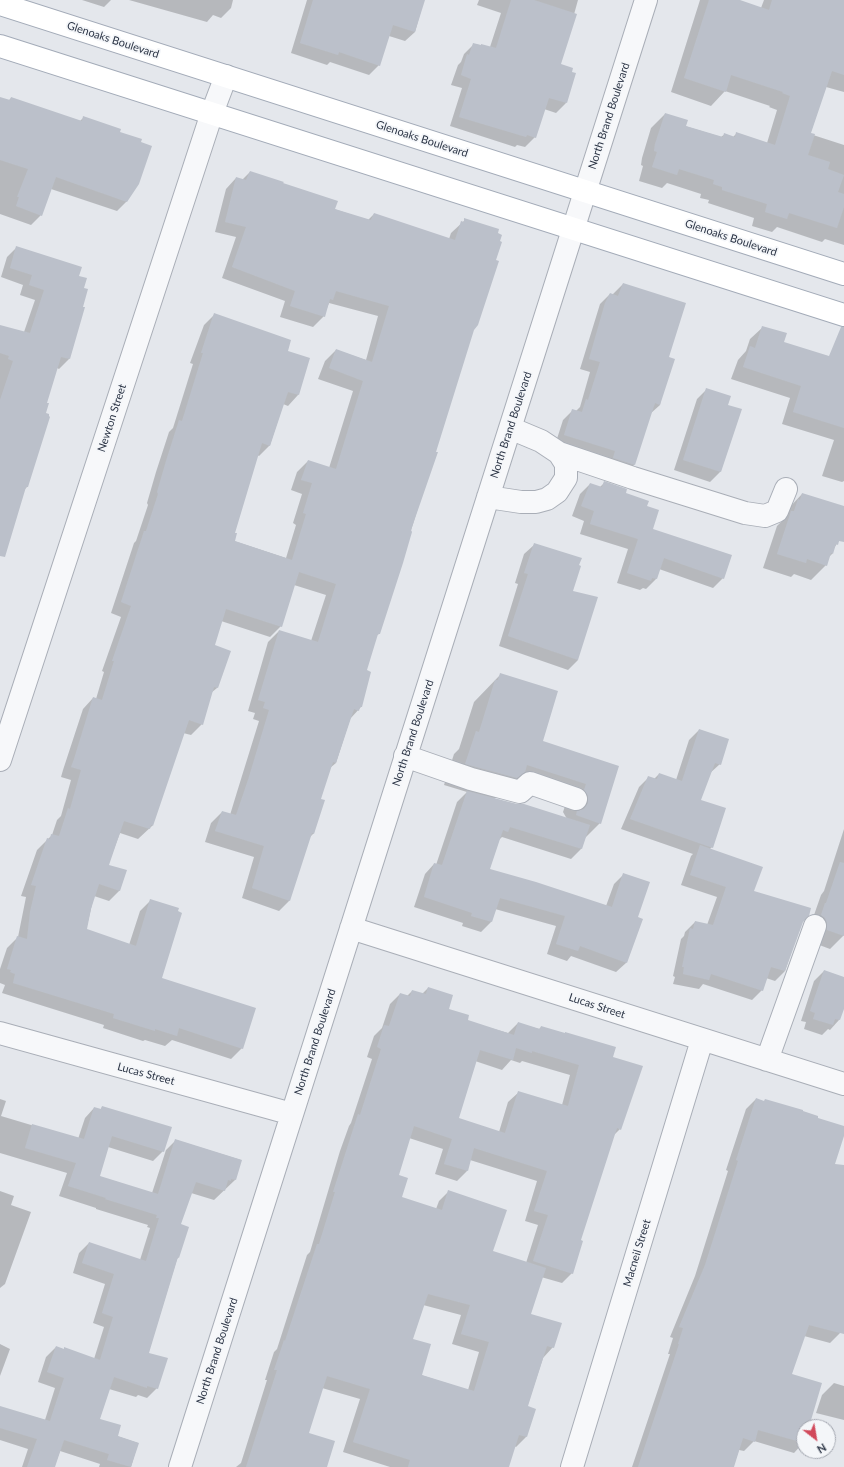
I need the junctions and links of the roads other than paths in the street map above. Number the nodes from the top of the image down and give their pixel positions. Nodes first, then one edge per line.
1 (646, 0) edge
2 (0, 4) edge
3 (0, 46) edge
4 (226, 76) junction
5 (212, 113) junction
6 (585, 192) junction
7 (573, 228) junction
8 (844, 274) edge
9 (844, 315) edge
10 (510, 428) junction
11 (560, 453) junction
12 (786, 489) dead end
13 (488, 497) junction
14 (405, 756) junction
15 (0, 760) edge
16 (576, 799) dead end
17 (815, 926) dead end
18 (351, 928) junction
19 (0, 1033) edge
20 (702, 1040) junction
21 (767, 1060) junction
22 (844, 1084) edge
23 (292, 1114) junction
24 (180, 1467) edge
25 (572, 1467) edge

1 - 6 street, North Brand Boulevard
2 - 4 main road, Glenoaks Boulevard
3 - 5 main road
4 - 5 street, Newton Street
4 - 6 main road, Glenoaks Boulevard
5 - 7 main road
5 - 15 street, Newton Street
6 - 7 street, North Brand Boulevard
6 - 8 main road, Glenoaks Boulevard
7 - 9 main road
7 - 10 street, North Brand Boulevard
10 - 11 street
10 - 13 street, North Brand Boulevard
11 - 12 street
11 - 13 street
13 - 14 street, North Brand Boulevard
14 - 16 street
14 - 18 street, North Brand Boulevard
17 - 21 street
18 - 20 street, Lucas Street
18 - 23 street, North Brand Boulevard
19 - 23 street, Lucas Street
20 - 21 street, Lucas Street
20 - 25 street, Macneil Street
21 - 22 street, Lucas Street
23 - 24 street, North Brand Boulevard

